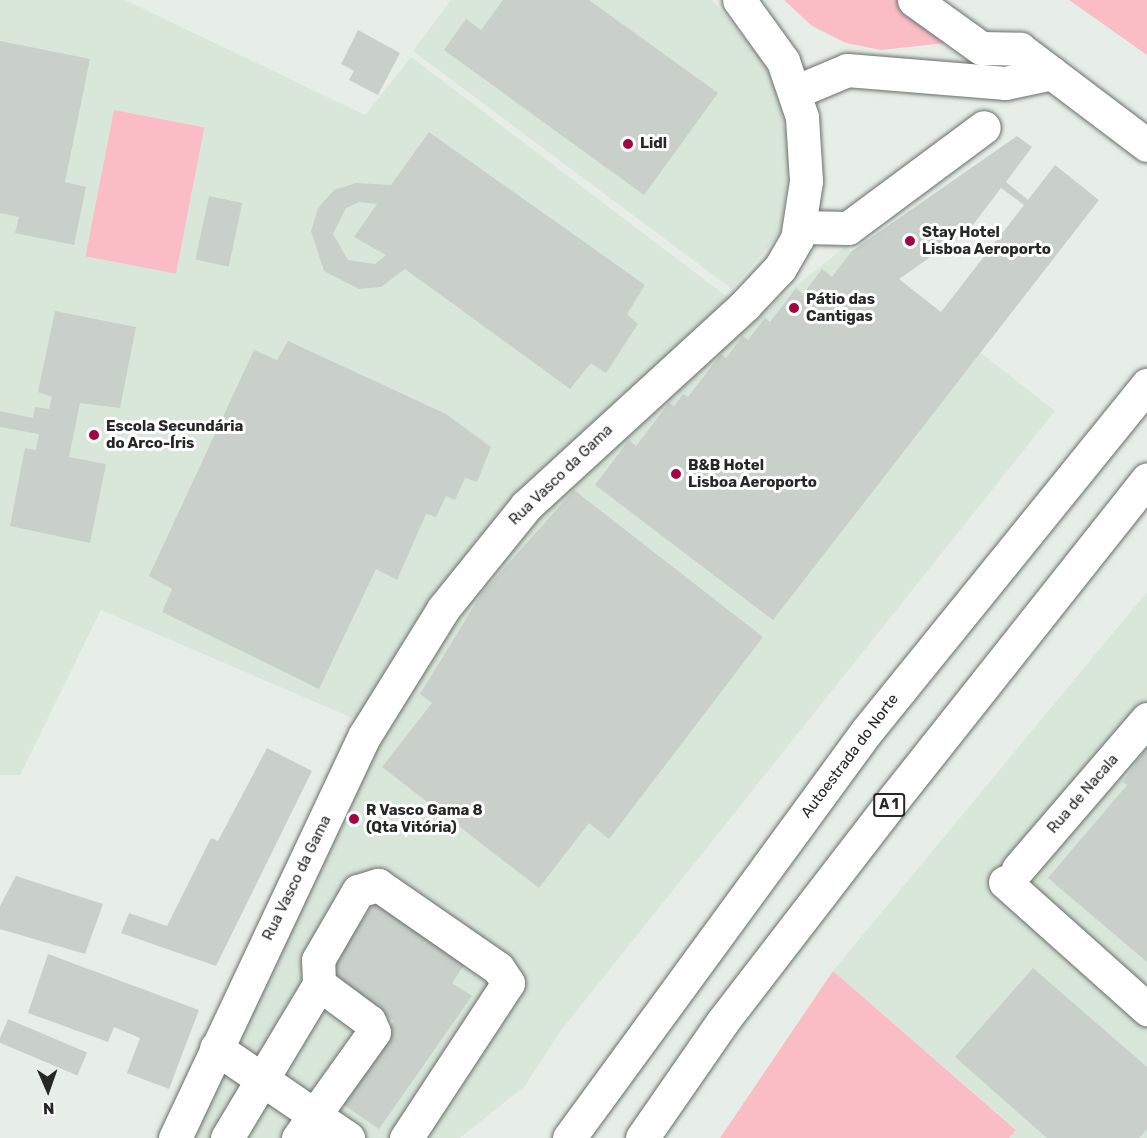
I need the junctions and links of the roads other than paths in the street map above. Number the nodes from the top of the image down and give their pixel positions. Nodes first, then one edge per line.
1 (739, 0) edge
2 (914, 0) edge
3 (1052, 73) junction
4 (795, 92) junction
5 (984, 127) dead end
6 (1147, 145) edge
7 (801, 227) junction
8 (1147, 385) edge
9 (1147, 480) edge
10 (1147, 719) edge
11 (319, 984) junction
12 (1147, 1009) edge
13 (216, 1048) junction
14 (260, 1078) junction
15 (595, 1100) junction
16 (306, 1127) edge
17 (175, 1138) edge
18 (227, 1138) edge
19 (348, 1138) edge
20 (406, 1138) edge
21 (557, 1138) edge
22 (569, 1138) edge
23 (642, 1138) edge

1 - 4 main road, Rua Vasco da Gama
2 - 3 main road
3 - 4 main road
3 - 6 main road
4 - 7 main road, Rua Vasco da Gama
5 - 7 main road
7 - 13 main road, Rua Vasco da Gama
8 - 15 main road, Autoestrada do Norte
9 - 23 main road, A 1
10 - 12 main road, Rua de Nacala
11 - 14 main road
11 - 16 main road
11 - 20 main road
13 - 14 main road
13 - 17 main road, Rua Vasco da Gama
14 - 16 main road
14 - 18 main road
15 - 21 main road
15 - 22 main road, Autoestrada do Norte
16 - 19 main road

